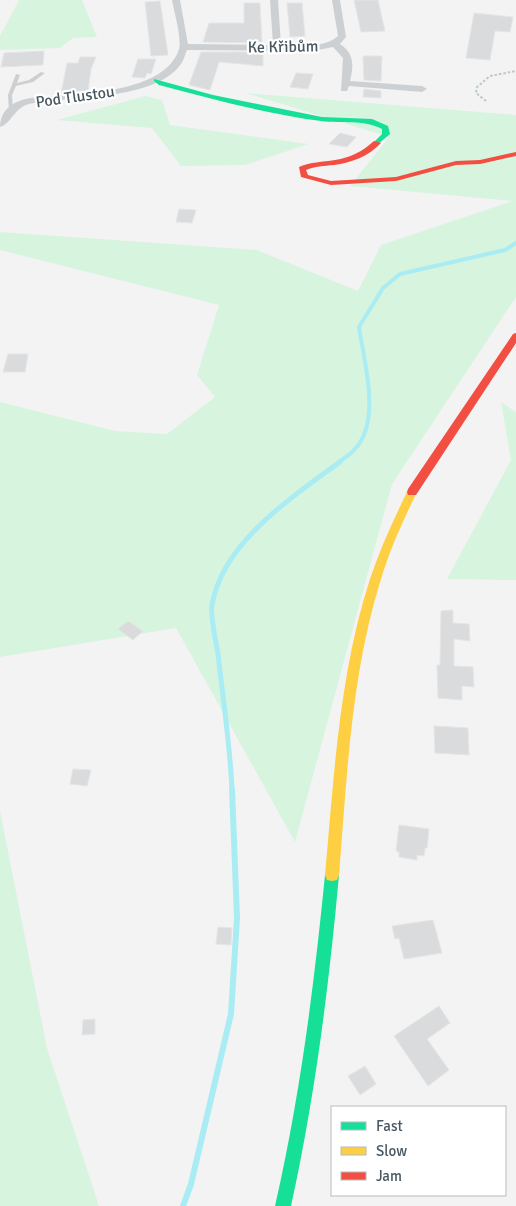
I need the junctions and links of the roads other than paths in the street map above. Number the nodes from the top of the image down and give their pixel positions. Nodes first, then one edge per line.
1 (176, 0) edge
2 (274, 0) edge
3 (336, 0) edge
4 (334, 44) junction
5 (277, 46) junction
6 (184, 47) junction
7 (43, 73) dead end
8 (18, 75) dead end
9 (156, 80) junction
10 (14, 85) junction
11 (422, 89) dead end
12 (11, 110) junction
13 (0, 124) edge
14 (516, 154) edge
15 (516, 336) edge
16 (283, 1206) edge

1 - 6 street
2 - 5 street
3 - 4 street, Ke Křibům
4 - 5 street, Ke Křibům
4 - 11 street
5 - 6 street, Ke Křibům
6 - 9 street, Pod Tlustou
7 - 10 lane
8 - 10 lane
9 - 12 street, Pod Tlustou
9 - 14 main road
10 - 12 lane
12 - 13 street, Pod Tlustou
15 - 16 main road

